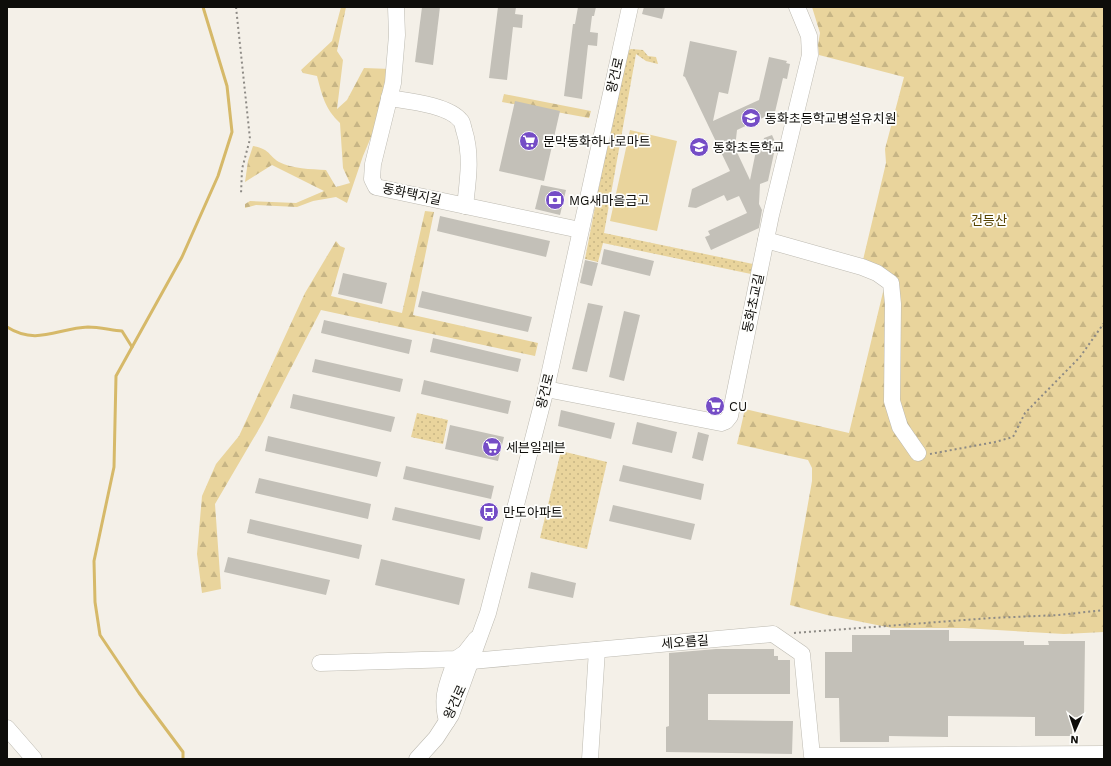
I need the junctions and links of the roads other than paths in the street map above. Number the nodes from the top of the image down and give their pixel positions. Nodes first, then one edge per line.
1 (396, 7) edge
2 (630, 7) edge
3 (797, 7) edge
4 (390, 98) junction
5 (465, 206) junction
6 (580, 230) junction
7 (766, 240) junction
8 (546, 389) junction
9 (918, 453) road end
10 (482, 631) junction
11 (597, 650) junction
12 (456, 659) junction
13 (472, 661) junction
14 (320, 664) dead end
15 (446, 721) junction
16 (7, 728) edge
17 (1104, 754) edge
18 (812, 758) edge
19 (34, 759) edge
20 (416, 759) edge
21 (590, 759) edge

1 - 4 street, 동화택지길
2 - 6 street, 왕건로
3 - 7 street, 동화초교길
4 - 5 street
4 - 5 street, 동화택지길
5 - 6 street, 동화택지길
6 - 8 street, 왕건로
7 - 8 street, 동화초교길
7 - 9 street
8 - 10 street, 왕건로
10 - 12 street
10 - 13 street, 왕건로
11 - 13 street, 세오름길
11 - 18 street, 세오름길
11 - 21 street
12 - 14 street
12 - 15 street
13 - 15 street, 왕건로
15 - 20 street, 왕건로
16 - 19 street
17 - 18 street

